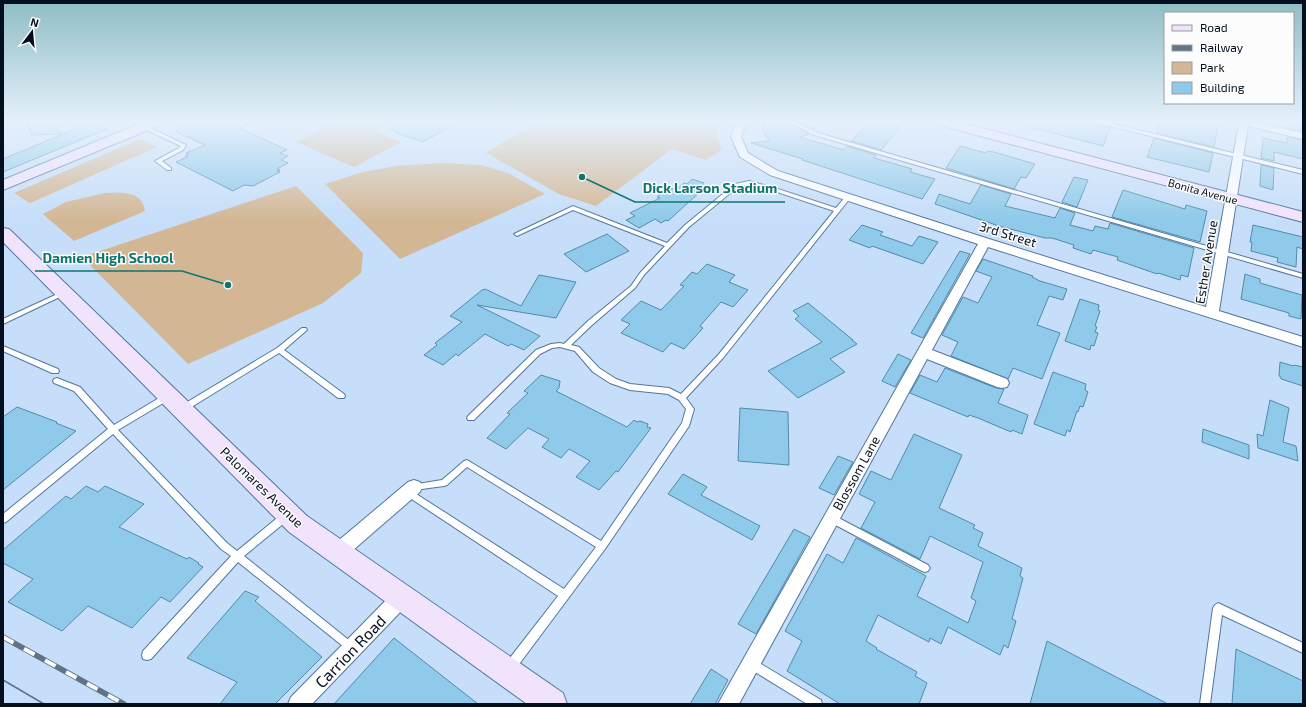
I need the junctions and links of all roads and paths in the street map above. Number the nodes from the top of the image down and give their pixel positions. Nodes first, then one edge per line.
1 (78, 154) edge
2 (171, 154) edge
3 (744, 154) edge
4 (884, 154) edge
5 (1065, 154) edge
6 (1230, 154) edge
7 (1238, 156) junction
8 (169, 169) dead end
9 (1303, 172) edge
10 (3, 185) edge
11 (848, 197) junction
12 (1231, 198) junction
13 (837, 210) junction
14 (1303, 217) edge
15 (3, 233) edge
16 (517, 234) dead end
17 (985, 242) junction
18 (669, 246) junction
19 (1222, 253) junction
20 (1303, 276) edge
21 (64, 293) junction
22 (1212, 313) junction
23 (3, 322) edge
24 (304, 330) dead end
25 (1303, 342) edge
26 (566, 346) junction
27 (3, 348) edge
28 (279, 350) junction
29 (924, 352) junction
30 (55, 370) dead end
31 (57, 380) dead end
32 (1002, 383) dead end
33 (341, 396) dead end
34 (682, 398) junction
35 (176, 403) junction
36 (471, 418) dead end
37 (113, 429) junction
38 (410, 489) junction
39 (289, 514) junction
40 (831, 518) junction
41 (3, 519) edge
42 (602, 546) junction
43 (338, 552) junction
44 (237, 556) junction
45 (925, 568) dead end
46 (565, 594) junction
47 (402, 597) junction
48 (352, 648) junction
49 (1303, 648) edge
50 (147, 655) dead end
51 (751, 663) junction
52 (506, 671) junction
53 (298, 704) edge
54 (552, 704) edge
55 (728, 704) edge
56 (817, 704) edge
57 (1205, 704) edge

1 - 10 street
2 - 8 lane
3 - 11 street, 3rd Street
4 - 19 lane
5 - 12 street, Bonita Avenue
6 - 7 lane
7 - 9 lane
7 - 12 street, Esther Avenue
11 - 13 lane
11 - 17 street, 3rd Street
12 - 14 street, Bonita Avenue
12 - 19 street, Esther Avenue
13 - 18 lane
13 - 34 lane
15 - 21 street, Palomares Avenue
16 - 18 lane
17 - 22 street, 3rd Street
17 - 29 street, Blossom Lane
18 - 26 lane
19 - 20 lane
19 - 22 street, Esther Avenue
21 - 23 lane
21 - 35 street, Palomares Avenue
22 - 25 street, 3rd Street
24 - 28 lane
26 - 34 lane
26 - 36 lane
27 - 30 lane
28 - 33 lane
28 - 35 lane
29 - 32 street
29 - 40 street, Blossom Lane
31 - 37 lane
34 - 42 lane
35 - 37 lane
35 - 39 street, Palomares Avenue
37 - 41 lane
37 - 44 lane
38 - 42 lane
38 - 43 street
38 - 46 lane
39 - 43 street, Palomares Avenue
39 - 44 lane
40 - 45 lane
40 - 51 street, Blossom Lane
42 - 46 lane
43 - 47 street, Palomares Avenue
44 - 48 lane
44 - 50 lane
46 - 52 lane
47 - 48 street, Carrion Road
47 - 52 street, Palomares Avenue
48 - 53 street, Carrion Road
49 - 57 lane
51 - 55 street, Blossom Lane
51 - 56 lane
52 - 54 street, Palomares Avenue

